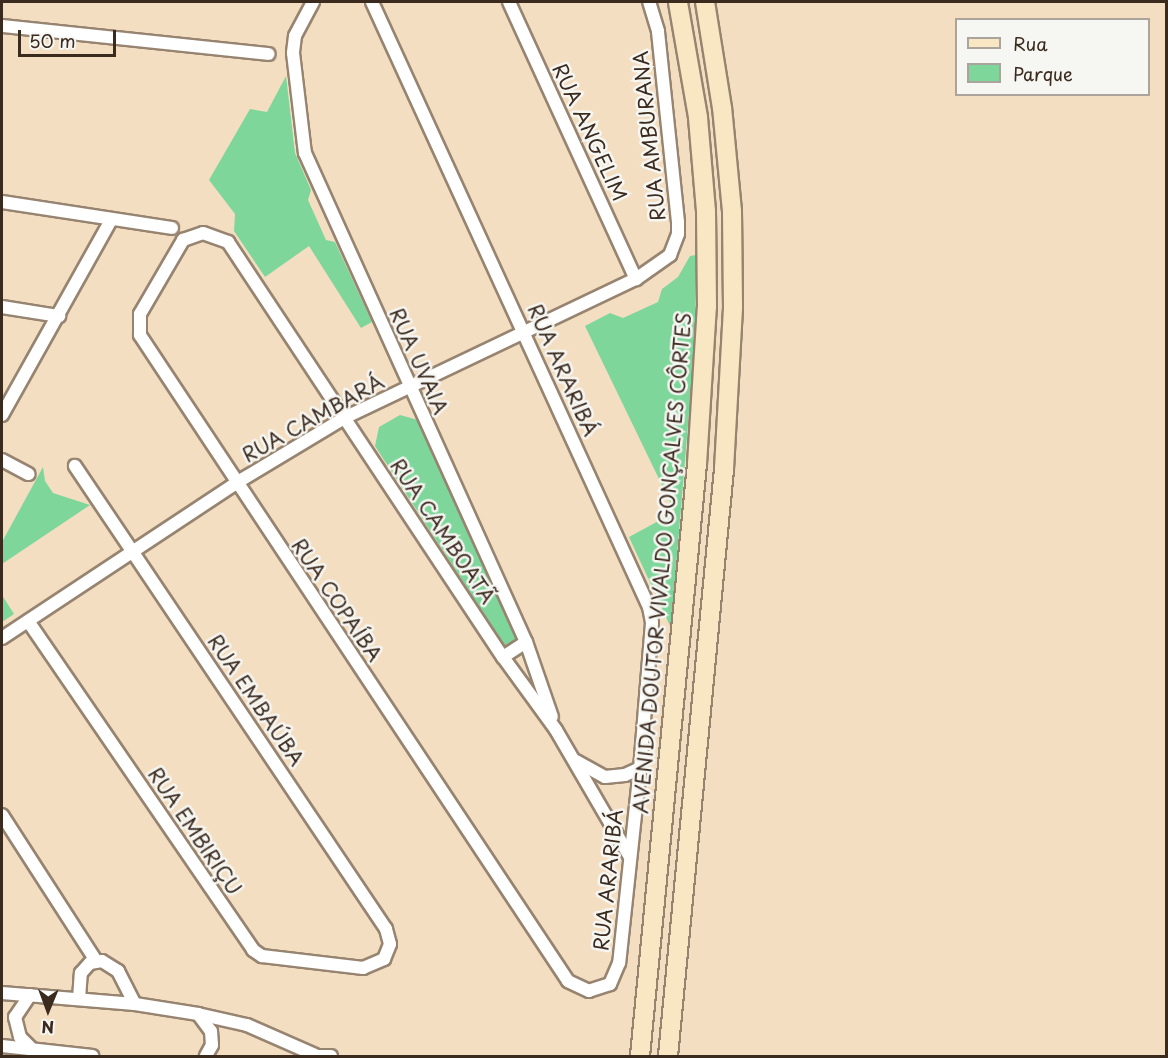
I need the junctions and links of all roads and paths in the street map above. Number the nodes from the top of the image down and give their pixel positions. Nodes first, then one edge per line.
1 (313, 2) edge
2 (372, 2) edge
3 (509, 2) edge
4 (649, 2) edge
5 (678, 2) edge
6 (705, 2) edge
7 (2, 26) edge
8 (269, 54) dead end
9 (2, 202) edge
10 (111, 220) junction
11 (172, 228) dead end
12 (214, 234) joint
13 (661, 263) joint
14 (636, 279) junction
15 (2, 307) edge
16 (59, 316) junction
17 (525, 333) junction
18 (409, 387) junction
19 (3, 410) edge
20 (344, 418) junction
21 (2, 460) edge
22 (75, 466) dead end
23 (28, 474) dead end
24 (236, 483) junction
25 (134, 553) junction
26 (28, 621) junction
27 (2, 638) edge
28 (526, 642) junction
29 (503, 657) junction
30 (556, 730) junction
31 (574, 760) junction
32 (640, 768) junction
33 (2, 815) edge
34 (630, 857) junction
35 (384, 959) joint
36 (96, 961) junction
37 (595, 990) joint
38 (2, 993) edge
39 (30, 994) junction
40 (79, 999) junction
41 (135, 1004) junction
42 (198, 1014) junction
43 (2, 1046) edge
44 (32, 1049) junction
45 (92, 1056) edge
46 (206, 1056) edge
47 (310, 1056) edge
48 (331, 1056) edge
49 (640, 1056) edge
50 (668, 1056) edge

1 - 18 street, RUA UVAIA
2 - 17 street, RUA ARARIBÁ
3 - 14 street, RUA ANGELIM
4 - 13 street, RUA AMBURANA
5 - 49 main road, AVENIDA DOUTOR VIVALDO GONÇALVES CÔRTES
6 - 50 main road
7 - 8 street
9 - 10 street
10 - 11 street
10 - 16 street
12 - 20 street, RUA CAMBOATÃ
12 - 24 street, RUA COPAÍBA
13 - 14 street, RUA CAMBARÁ
14 - 17 street, RUA CAMBARÁ
15 - 16 street
16 - 19 street
17 - 18 street, RUA CAMBARÁ
17 - 32 street, RUA ARARIBÁ
18 - 20 street, RUA CAMBARÁ
18 - 28 street, RUA UVAIA
20 - 24 street, RUA CAMBARÁ
20 - 29 street, RUA CAMBOATÃ
21 - 23 street
22 - 25 street, RUA EMBAÚBA
24 - 25 street, RUA CAMBARÁ
24 - 37 street, RUA COPAÍBA
25 - 26 street, RUA CAMBARÁ
25 - 35 street, RUA EMBAÚBA
26 - 27 street, RUA CAMBARÁ
26 - 35 street, RUA EMBIRIÇU
28 - 29 street
28 - 30 street, RUA UVAIA
29 - 30 street, RUA CAMBOATÃ
30 - 31 street, RUA CAMBOATÃ
31 - 32 street
31 - 34 street, RUA CAMBOATÃ
32 - 34 street, RUA ARARIBÁ
33 - 36 street
34 - 37 street, RUA ARARIBÁ
36 - 40 street
36 - 41 street
38 - 39 street
39 - 40 street
39 - 44 street
40 - 41 street
41 - 42 street
42 - 46 street
42 - 47 street
43 - 44 street
44 - 45 street
47 - 48 street

